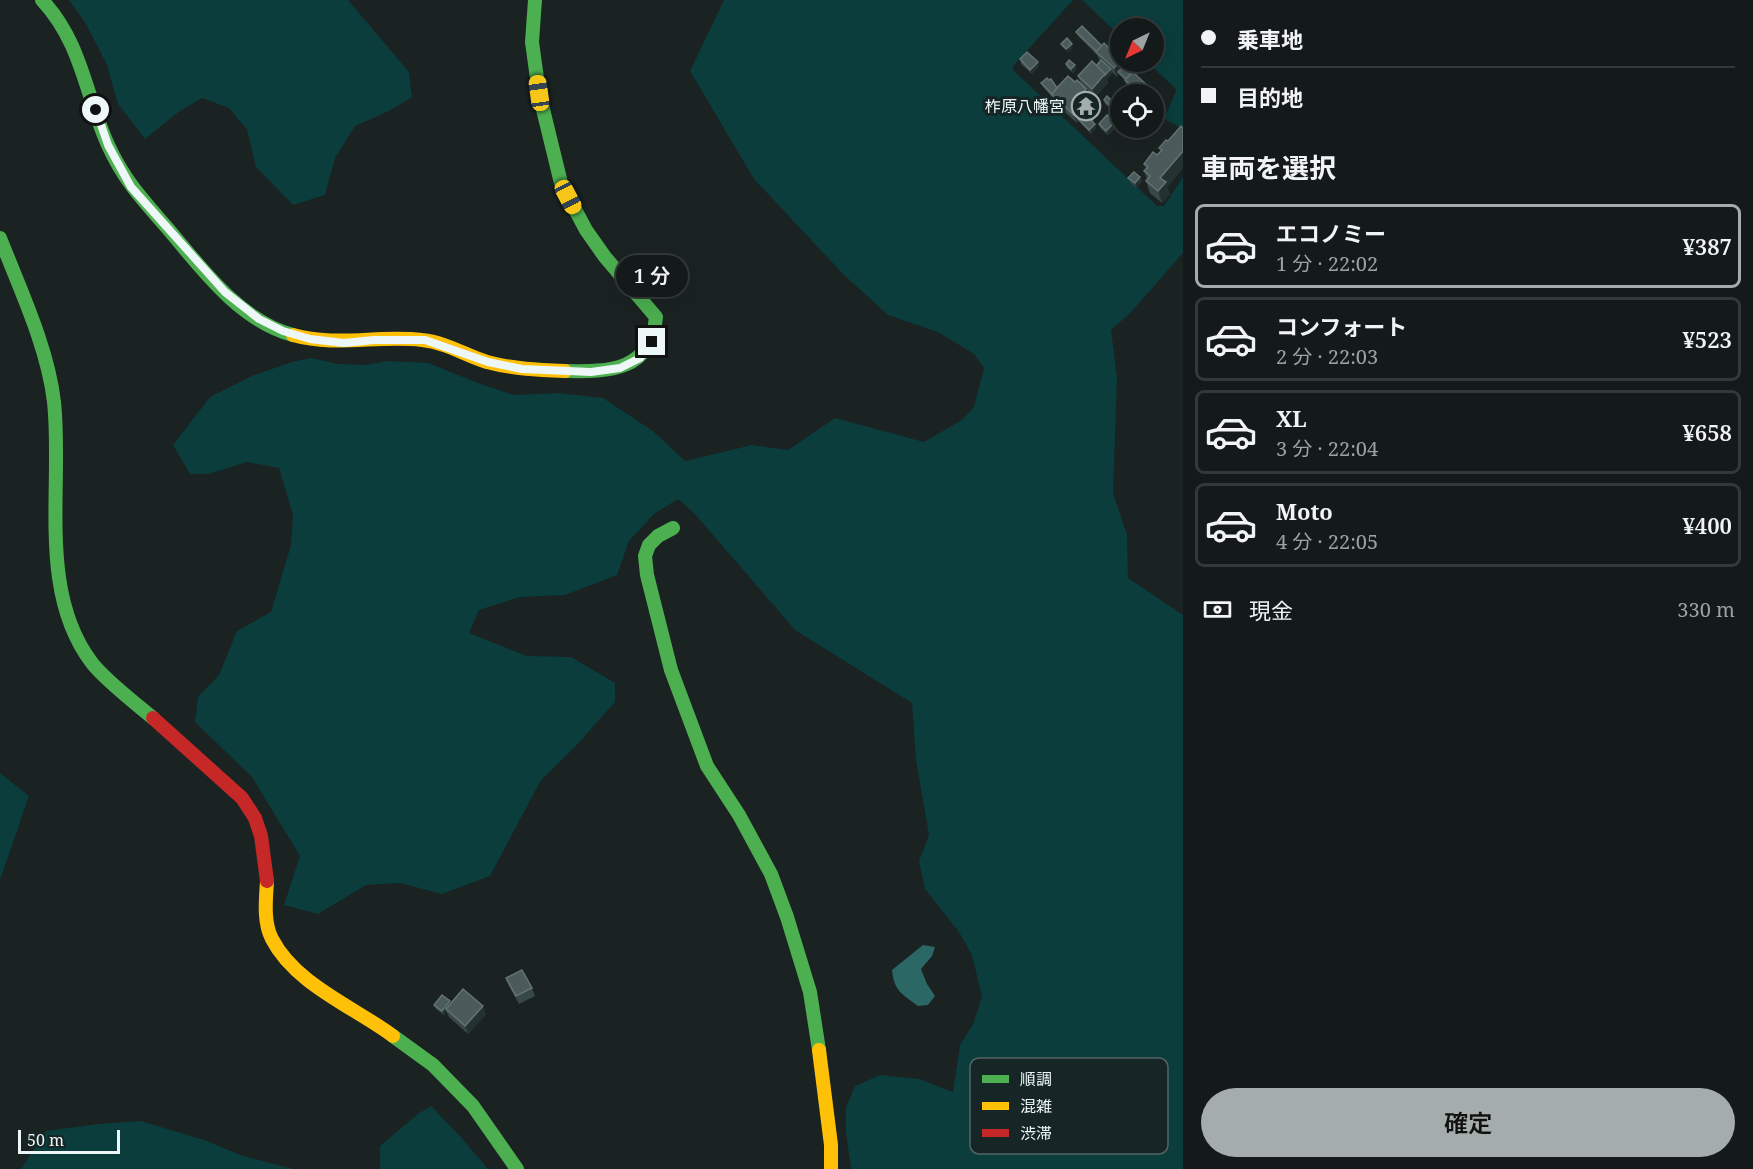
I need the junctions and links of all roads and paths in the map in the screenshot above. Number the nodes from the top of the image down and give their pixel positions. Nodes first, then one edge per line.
1 (42, 0) edge
2 (535, 0) edge
3 (0, 238) edge
4 (674, 528) dead end
5 (517, 1169) edge
6 (831, 1169) edge

1 - 2 street
3 - 5 street
4 - 6 street

